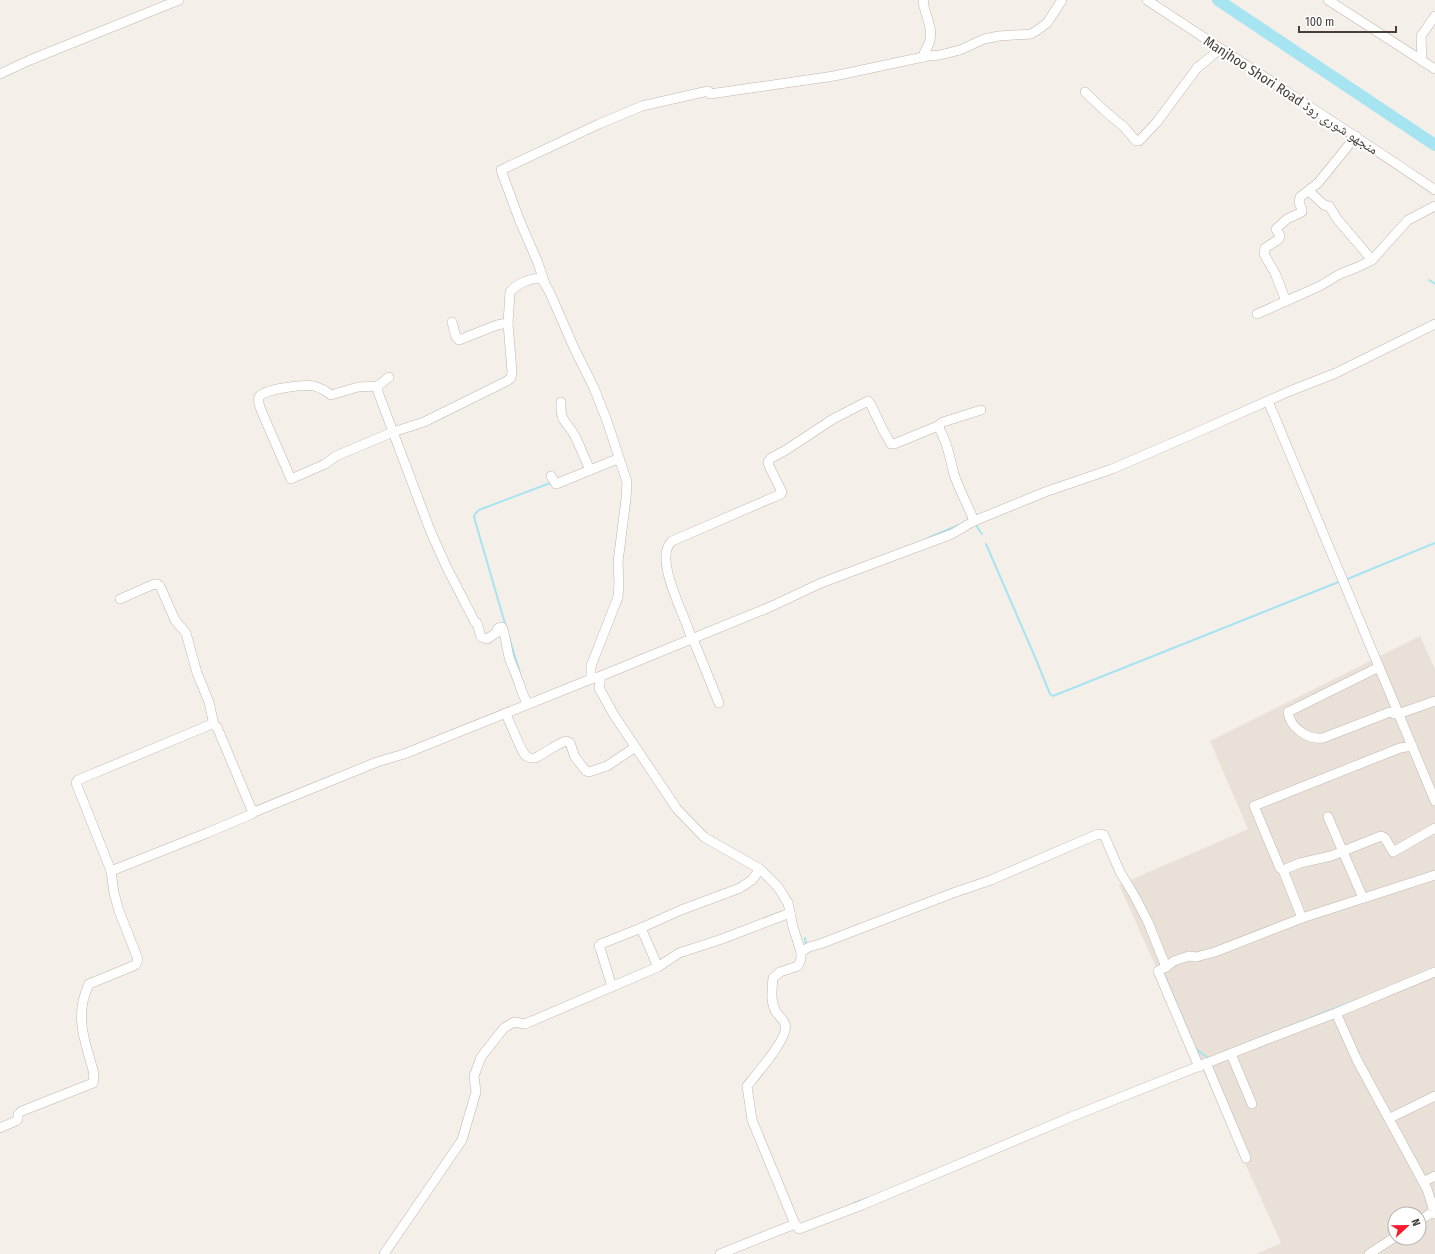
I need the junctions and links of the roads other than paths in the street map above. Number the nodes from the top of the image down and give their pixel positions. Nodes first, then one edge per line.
1 (179, 0) edge
2 (924, 0) edge
3 (1062, 0) edge
4 (1147, 0) edge
5 (1328, 0) edge
6 (1339, 3) edge
7 (1435, 16) edge
8 (1220, 49) junction
9 (923, 57) junction
10 (1422, 61) junction
11 (1435, 69) edge
12 (0, 74) edge
13 (1085, 92) dead end
14 (1356, 136) junction
15 (1435, 190) edge
16 (1308, 191) junction
17 (1435, 206) edge
18 (1372, 260) junction
19 (545, 284) junction
20 (1286, 301) junction
21 (1257, 314) dead end
22 (452, 322) dead end
23 (508, 323) junction
24 (1435, 324) edge
25 (389, 376) dead end
26 (378, 386) junction
27 (1268, 401) junction
28 (561, 402) dead end
29 (981, 410) dead end
30 (938, 426) junction
31 (393, 432) junction
32 (620, 461) junction
33 (590, 470) junction
34 (551, 476) dead end
35 (974, 521) junction
36 (120, 599) dead end
37 (692, 636) junction
38 (1379, 667) junction
39 (601, 676) junction
40 (591, 679) junction
41 (1435, 701) edge
42 (719, 703) dead end
43 (528, 704) junction
44 (505, 713) junction
45 (1398, 714) junction
46 (214, 725) junction
47 (1412, 746) junction
48 (634, 748) junction
49 (1435, 801) edge
50 (252, 810) junction
51 (1328, 817) dead end
52 (1435, 828) edge
53 (1343, 851) junction
54 (760, 869) junction
55 (1283, 870) junction
56 (111, 871) junction
57 (1435, 875) edge
58 (1363, 898) junction
59 (790, 913) junction
60 (1302, 918) junction
61 (641, 928) junction
62 (801, 952) junction
63 (658, 967) junction
64 (1166, 967) junction
65 (1435, 972) edge
66 (612, 987) junction
67 (1336, 1014) junction
68 (1231, 1054) junction
69 (1202, 1065) junction
70 (1435, 1096) edge
71 (1252, 1104) dead end
72 (1390, 1118) junction
73 (0, 1128) edge
74 (1246, 1158) dead end
75 (1435, 1176) edge
76 (1424, 1182) junction
77 (1434, 1212) edge
78 (797, 1226) junction
79 (1387, 1242) edge
80 (384, 1254) edge
81 (720, 1254) edge
82 (1369, 1254) edge

1 - 12 street
2 - 9 street
3 - 9 street
4 - 8 street, Manjhoo Shori Road منجھو شوری روڈ
5 - 6 street
6 - 10 street
7 - 10 street
8 - 13 street
8 - 14 street, Manjhoo Shori Road منجھو شوری روڈ
9 - 19 street
10 - 11 street
14 - 15 street, Manjhoo Shori Road منجھو شوری روڈ
14 - 16 street
16 - 18 street
16 - 20 street
17 - 18 street
18 - 20 street
19 - 23 street
19 - 32 street
20 - 21 street
22 - 23 street
23 - 31 street
24 - 27 street
25 - 26 street
26 - 31 street
26 - 31 street
27 - 35 street
27 - 38 street
28 - 33 street
29 - 30 street
30 - 35 street
30 - 37 street
31 - 43 street
32 - 33 street
32 - 40 street
33 - 34 street
35 - 37 street
36 - 46 street
37 - 39 street
37 - 42 street
38 - 45 street
38 - 45 street
39 - 40 street
39 - 48 street
40 - 43 street
41 - 45 street
43 - 44 street
44 - 48 street
44 - 50 street
45 - 47 street
46 - 50 street
46 - 56 street
47 - 49 street
47 - 55 street
48 - 54 street
50 - 56 street
51 - 53 street
52 - 53 street
53 - 55 street
53 - 58 street
54 - 59 street
54 - 61 street
55 - 60 street
56 - 73 street
57 - 58 street
58 - 60 street
59 - 62 street
59 - 63 street
60 - 64 street
61 - 63 street
61 - 66 street
62 - 64 street
62 - 78 street
63 - 66 street
64 - 69 street
65 - 67 street
66 - 80 street
67 - 68 street
67 - 72 street
68 - 69 street
68 - 71 street
69 - 74 street
69 - 78 street
70 - 72 street
72 - 76 street
75 - 76 street
76 - 77 street
78 - 81 street
79 - 82 street

